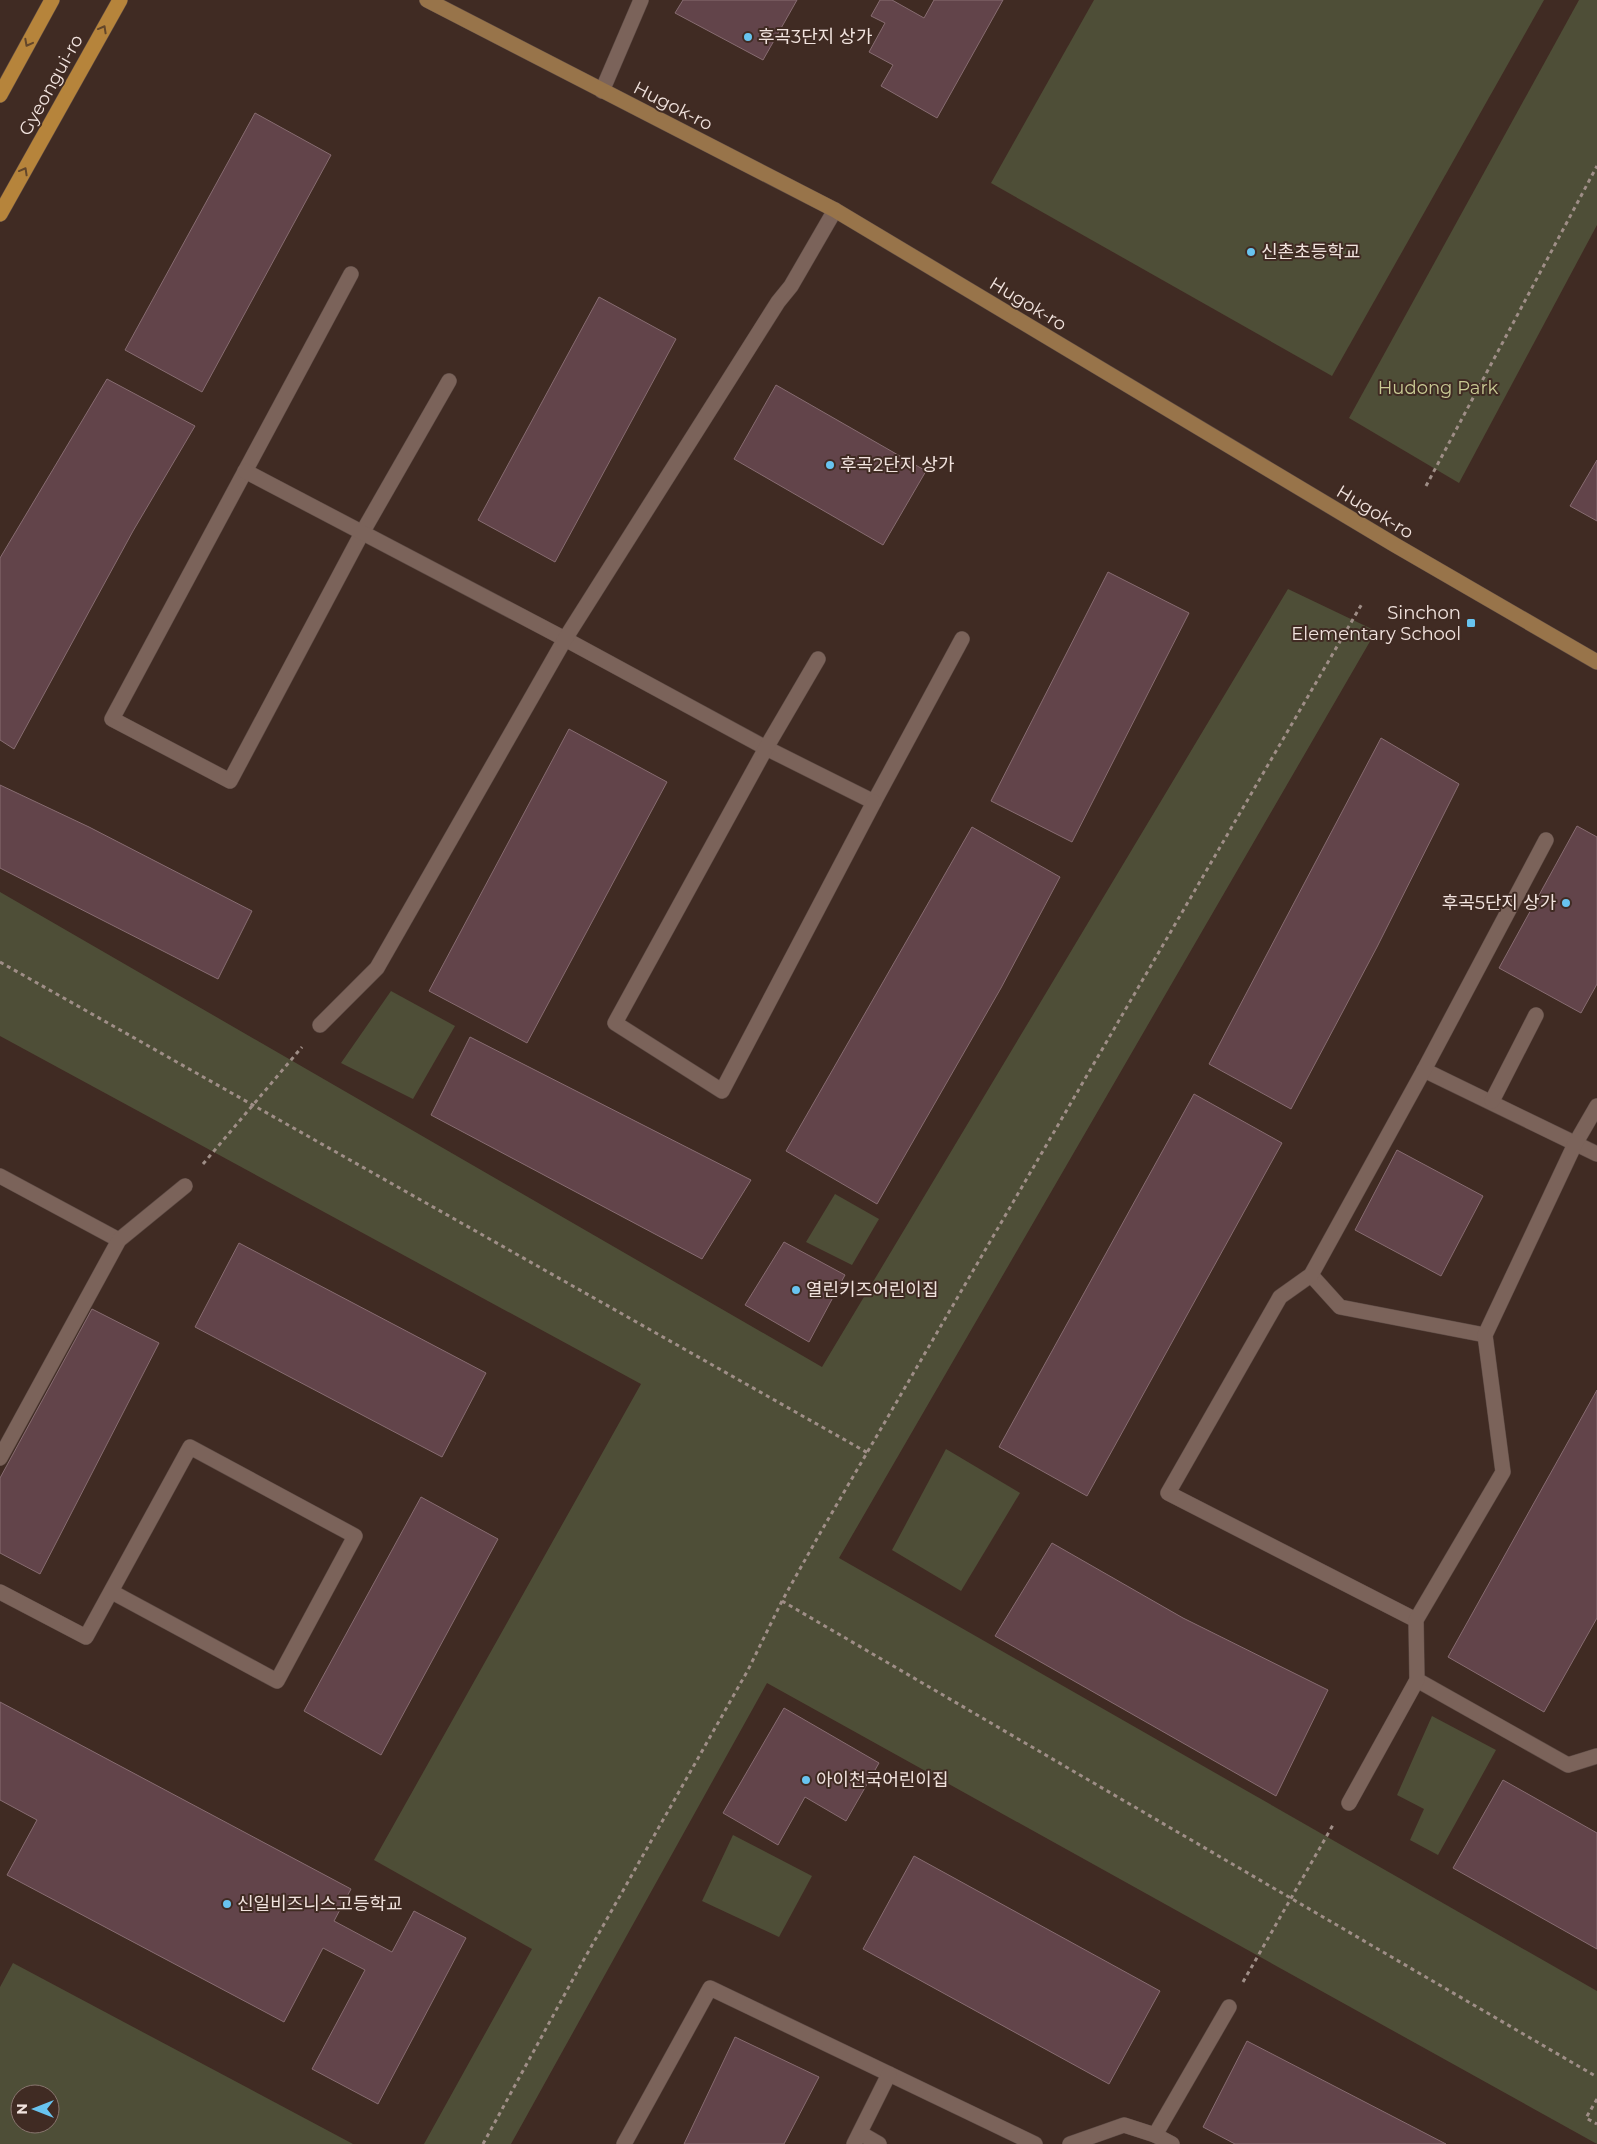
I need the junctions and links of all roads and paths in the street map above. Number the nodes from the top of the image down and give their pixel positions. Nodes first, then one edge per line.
1 (52, 0) edge
2 (120, 0) edge
3 (427, 0) edge
4 (641, 0) edge
5 (602, 91) junction
6 (0, 96) edge
7 (1597, 166) edge
8 (835, 210) junction
9 (0, 214) edge
10 (351, 274) dead end
11 (449, 381) dead end
12 (246, 471) junction
13 (1426, 486) dead end
14 (362, 533) junction
15 (1363, 602) dead end
16 (566, 639) junction
17 (962, 639) dead end
18 (818, 659) dead end
19 (1597, 662) edge
20 (766, 748) junction
21 (874, 802) junction
22 (1546, 840) dead end
23 (0, 962) edge
24 (1536, 1015) dead end
25 (320, 1025) joint
26 (1424, 1070) junction
27 (1492, 1101) junction
28 (253, 1105) junction
29 (1597, 1106) edge
30 (1575, 1144) junction
31 (1597, 1154) edge
32 (0, 1176) edge
33 (185, 1186) joint
34 (118, 1240) junction
35 (1311, 1275) junction
36 (1485, 1335) junction
37 (868, 1453) junction
38 (0, 1458) edge
39 (0, 1592) edge
40 (112, 1592) junction
41 (782, 1601) junction
42 (1416, 1620) junction
43 (1417, 1680) junction
44 (1597, 1756) edge
45 (1349, 1803) joint
46 (1291, 1898) junction
47 (1229, 2007) joint
48 (889, 2074) junction
49 (1597, 2077) edge
50 (1597, 2099) edge
51 (1597, 2124) edge
52 (1154, 2135) junction
53 (857, 2139) edge
54 (483, 2144) edge
55 (624, 2144) edge
56 (879, 2144) edge
57 (1035, 2144) edge
58 (1070, 2144) edge
59 (1172, 2144) edge

1 -> 6 main road
9 -> 2 main road, Gyeongui-ro
3 - 5 street, Hugok-ro
4 - 5 lane
5 - 8 street, Hugok-ro
7 - 13 path
8 - 16 lane
8 - 19 street, Hugok-ro
10 - 12 lane
11 - 14 lane
12 - 14 lane
12 - 14 lane
14 - 16 lane
15 - 37 path
16 - 20 lane
16 - 25 lane
17 - 21 lane
18 - 20 lane
20 - 21 lane
20 - 21 lane
22 - 26 lane
23 - 28 path
24 - 27 lane
25 - 28 path
26 - 27 lane
26 - 35 lane
27 - 30 lane
28 - 33 path
28 - 37 path
29 - 30 lane
30 - 31 lane
30 - 36 lane
32 - 34 lane
33 - 34 lane
34 - 38 lane
35 - 36 lane
35 - 42 lane
36 - 42 lane
37 - 41 path
39 - 40 lane
40 - 40 lane
41 - 46 path
41 - 54 path
42 - 43 lane
43 - 44 lane
43 - 45 lane
45 - 46 path
46 - 47 path
46 - 49 path
47 - 52 lane
48 - 53 lane
48 - 55 lane
48 - 57 lane
50 - 51 path
52 - 58 lane
52 - 59 lane
53 - 56 lane

